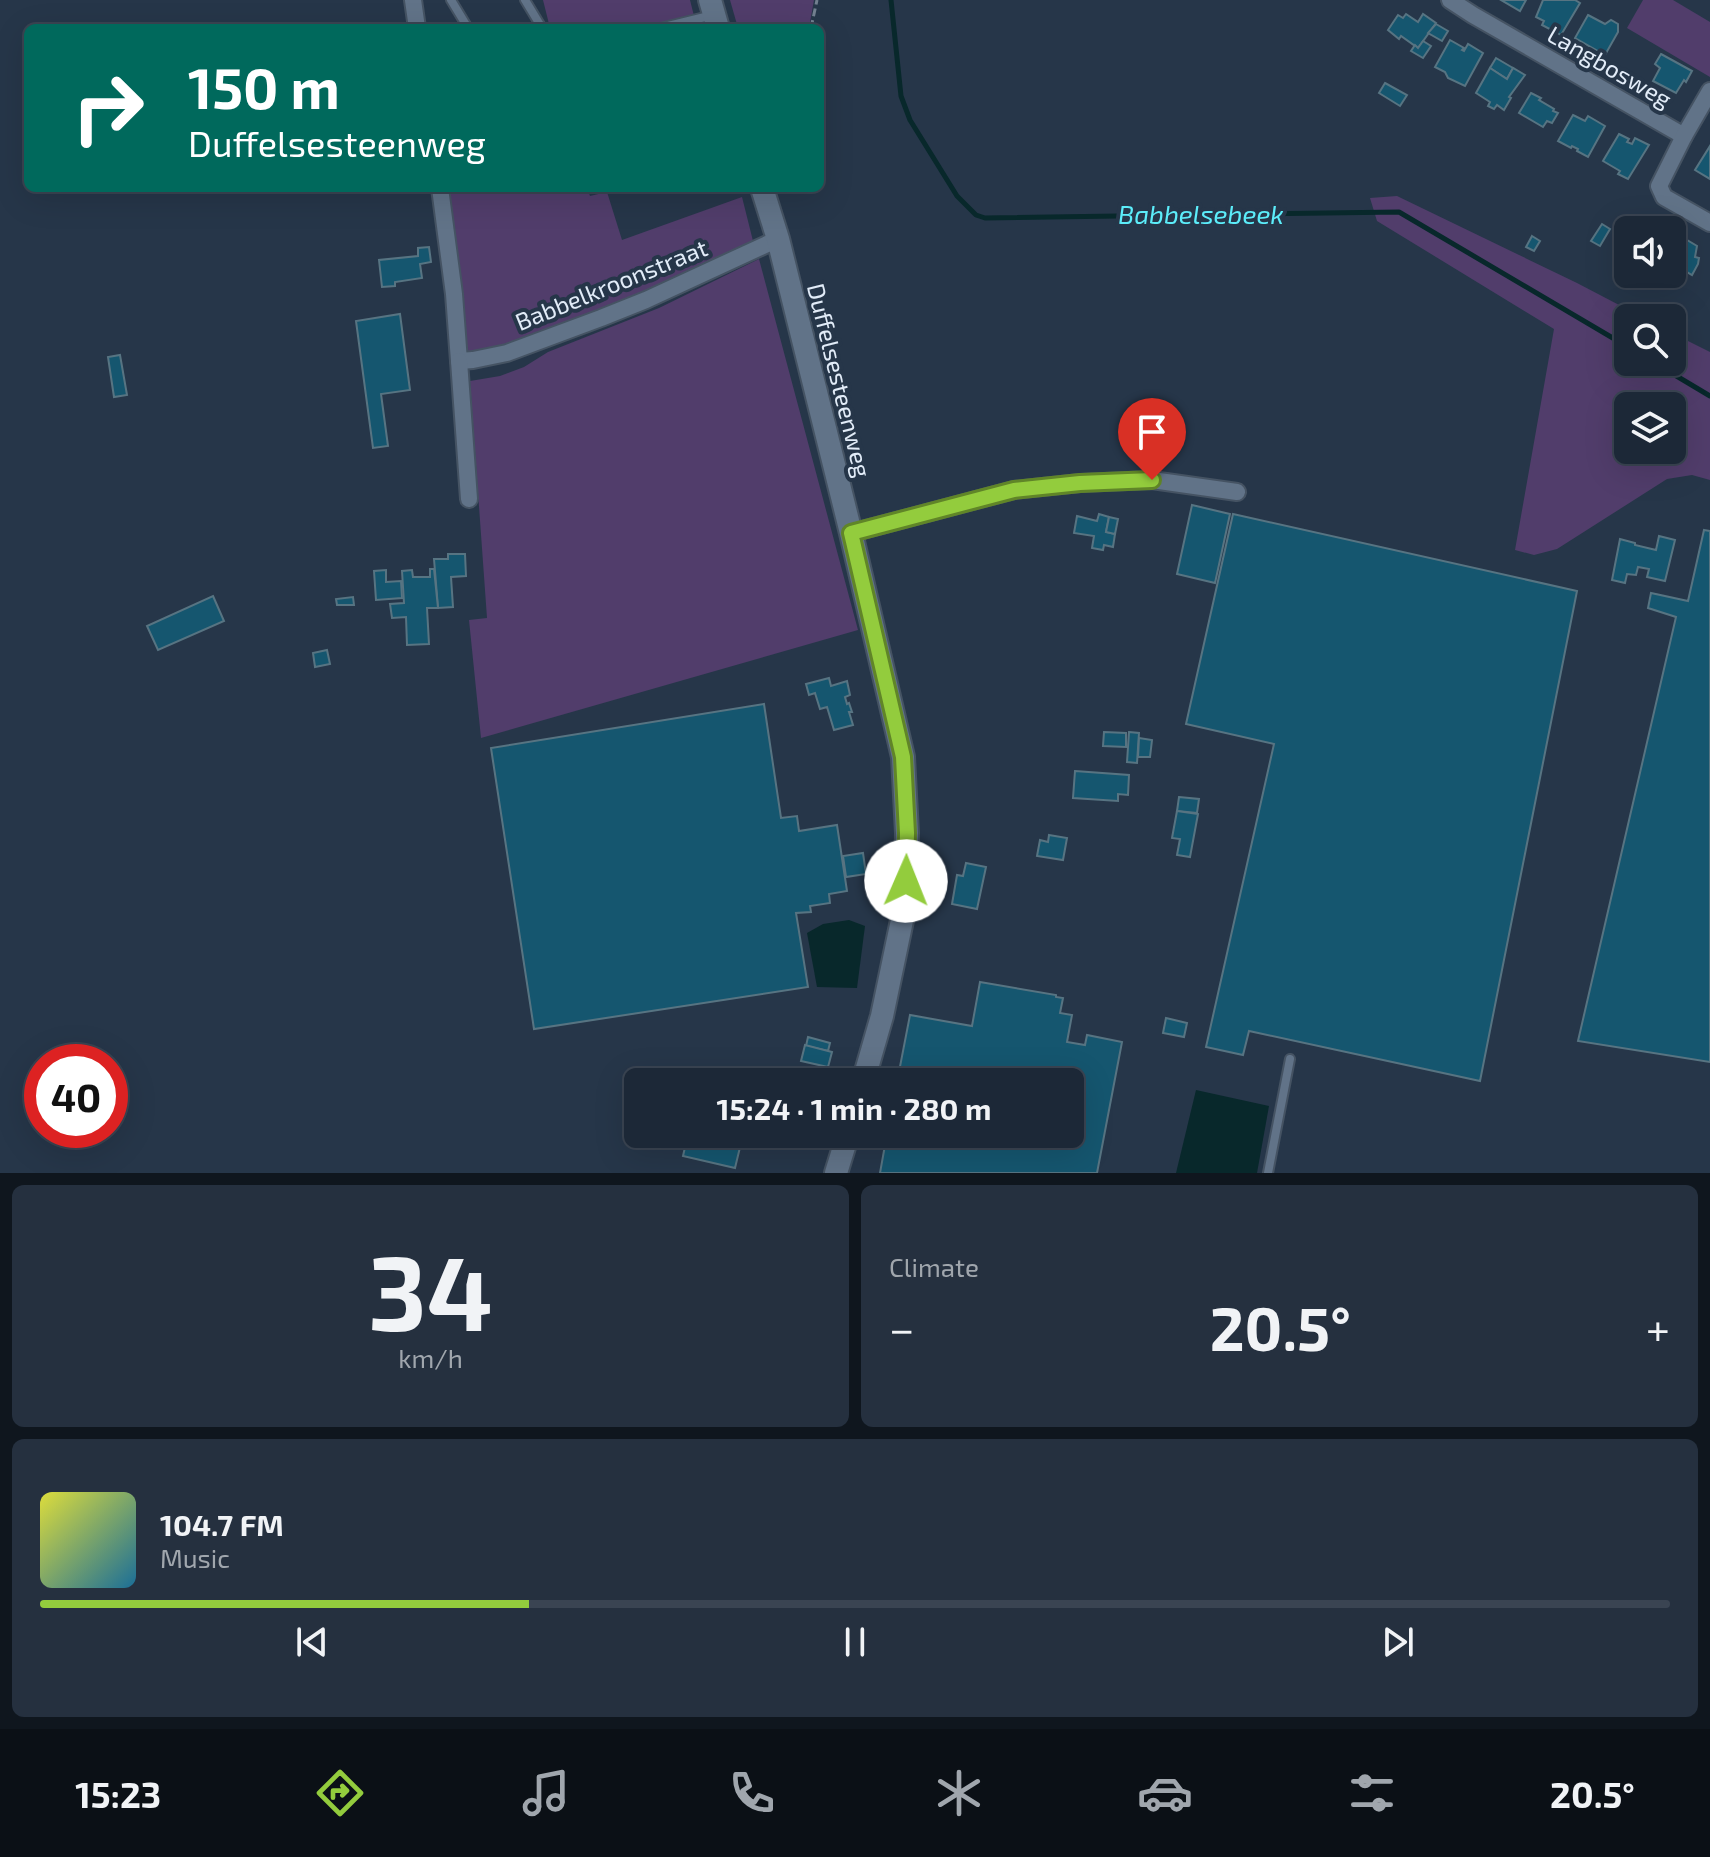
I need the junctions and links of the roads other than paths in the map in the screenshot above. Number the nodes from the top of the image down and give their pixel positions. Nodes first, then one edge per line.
1 (413, 0) edge
2 (451, 0) edge
3 (525, 0) edge
4 (1450, 0) edge
5 (714, 14) edge
6 (416, 24) edge
7 (466, 24) edge
8 (540, 24) edge
9 (675, 24) edge
10 (1710, 91) edge
11 (1684, 136) junction
12 (441, 192) edge
13 (763, 192) edge
14 (1710, 223) edge
15 (778, 239) junction
16 (459, 361) junction
17 (1237, 492) dead end
18 (469, 499) dead end
19 (851, 533) junction
20 (1290, 1059) dead end
21 (867, 1068) edge
22 (844, 1148) edge
23 (836, 1173) edge
24 (1268, 1173) edge

1 - 6 street
2 - 7 lane
3 - 8 lane
4 - 11 street, Langbosweg
5 - 9 lane
10 - 11 street
11 - 14 street, Langbosweg
12 - 16 street
13 - 15 street, Duffelsesteenweg
15 - 16 street, Babbelkroonstraat
15 - 19 street, Duffelsesteenweg
16 - 18 street
17 - 19 street
19 - 21 street, Duffelsesteenweg
20 - 24 lane
22 - 23 street

